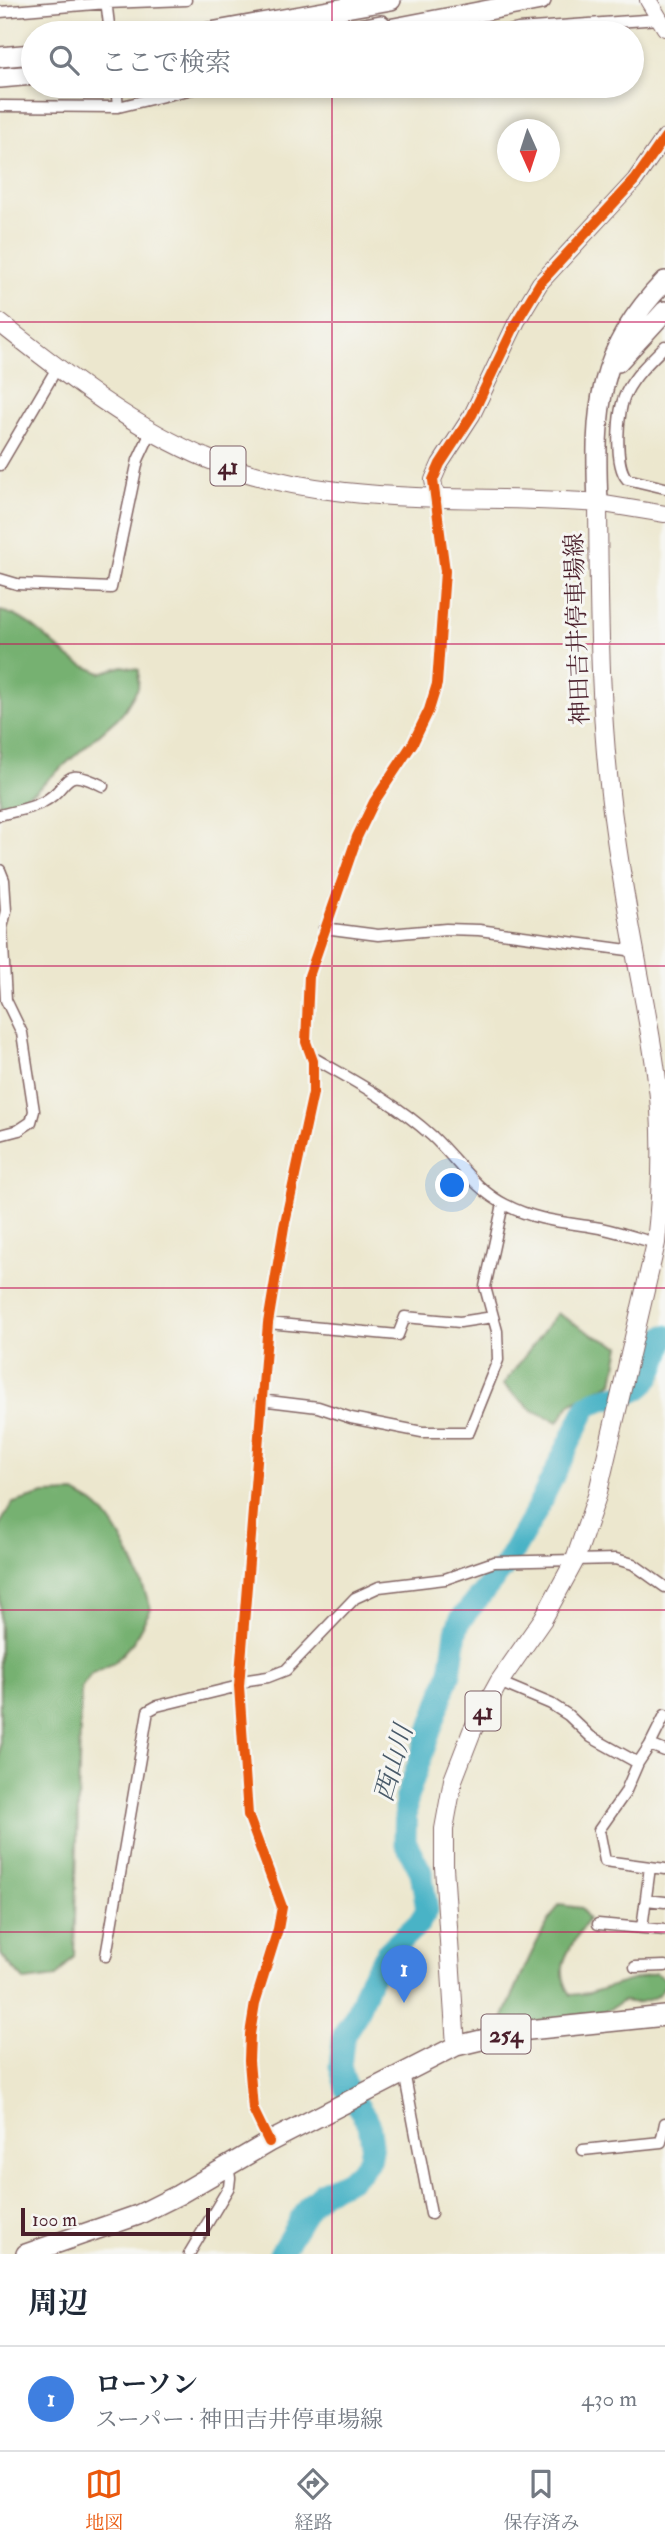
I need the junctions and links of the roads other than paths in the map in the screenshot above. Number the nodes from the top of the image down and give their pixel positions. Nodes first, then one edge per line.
1 (186, 0) edge
2 (346, 0) edge
3 (391, 0) edge
4 (495, 0) edge
5 (541, 0) edge
6 (648, 1) edge
7 (107, 6) edge
8 (0, 12) edge
9 (249, 21) edge
10 (273, 21) edge
11 (394, 21) edge
12 (431, 21) edge
13 (662, 24) edge
14 (644, 25) edge
15 (21, 55) edge
16 (0, 57) edge
17 (21, 76) edge
18 (0, 78) edge
19 (94, 98) edge
20 (0, 106) edge
21 (665, 137) edge
22 (665, 281) edge
23 (665, 311) edge
24 (0, 323) edge
25 (665, 346) edge
26 (57, 368) junction
27 (601, 393) junction
28 (151, 432) junction
29 (0, 465) edge
30 (665, 488) edge
31 (436, 497) junction
32 (598, 503) junction
33 (665, 514) edge
34 (0, 579) edge
35 (103, 786) dead end
36 (0, 815) edge
37 (0, 870) edge
38 (324, 928) junction
39 (635, 951) junction
40 (312, 1057) junction
41 (0, 1135) edge
42 (503, 1204) junction
43 (656, 1243) junction
44 (493, 1317) junction
45 (268, 1323) junction
46 (260, 1400) junction
47 (575, 1560) junction
48 (665, 1587) edge
49 (499, 1682) junction
50 (239, 1686) junction
51 (665, 1715) edge
52 (650, 1745) junction
53 (665, 1751) edge
54 (638, 1763) junction
55 (650, 1867) junction
56 (665, 1869) edge
57 (646, 1900) junction
58 (665, 1902) edge
59 (598, 1924) dead end
60 (642, 1928) junction
61 (665, 1930) edge
62 (106, 1956) dead end
63 (635, 1966) dead end
64 (665, 1966) edge
65 (665, 2016) edge
66 (456, 2046) junction
67 (404, 2072) junction
68 (665, 2123) edge
69 (268, 2142) junction
70 (583, 2150) dead end
71 (228, 2165) junction
72 (431, 2214) dead end
73 (26, 2254) edge
74 (189, 2254) edge

1 - 7 street
2 - 9 highway
3 - 10 highway
4 - 11 highway
5 - 12 highway
6 - 13 street
7 - 8 street
13 - 14 street
15 - 16 highway
17 - 18 highway
19 - 20 street
21 - 31 street
22 - 27 highway
23 - 27 highway
24 - 26 main road, 神田吉井停車場線 / 41
25 - 30 street
26 - 28 main road, 神田吉井停車場線 / 41
26 - 29 street
27 - 32 highway
28 - 31 main road, 神田吉井停車場線 / 41
28 - 34 street
31 - 32 main road, 神田吉井停車場線 / 41
31 - 38 street
32 - 33 street
32 - 39 main road, 神田吉井停車場線 / 41
35 - 36 street
37 - 41 street
38 - 39 street
38 - 40 street
39 - 43 main road, 神田吉井停車場線 / 41
40 - 42 street
40 - 45 street
42 - 43 street
42 - 44 street
43 - 47 main road, 神田吉井停車場線 / 41
44 - 45 street
44 - 46 street
45 - 46 street
46 - 50 street
47 - 48 street
47 - 49 main road, 神田吉井停車場線 / 41
47 - 50 street
49 - 54 street
49 - 66 main road, 神田吉井停車場線 / 41
50 - 62 street
50 - 69 street
51 - 52 street
52 - 53 street
52 - 54 street
54 - 55 street
55 - 56 street
55 - 57 street
57 - 58 street
57 - 60 street
59 - 60 street
60 - 61 street
63 - 64 street
65 - 66 highway, 254
66 - 67 highway, 254
67 - 69 highway, 254
67 - 72 street
68 - 70 street
69 - 71 highway, 254
71 - 73 highway, 254
71 - 74 street

